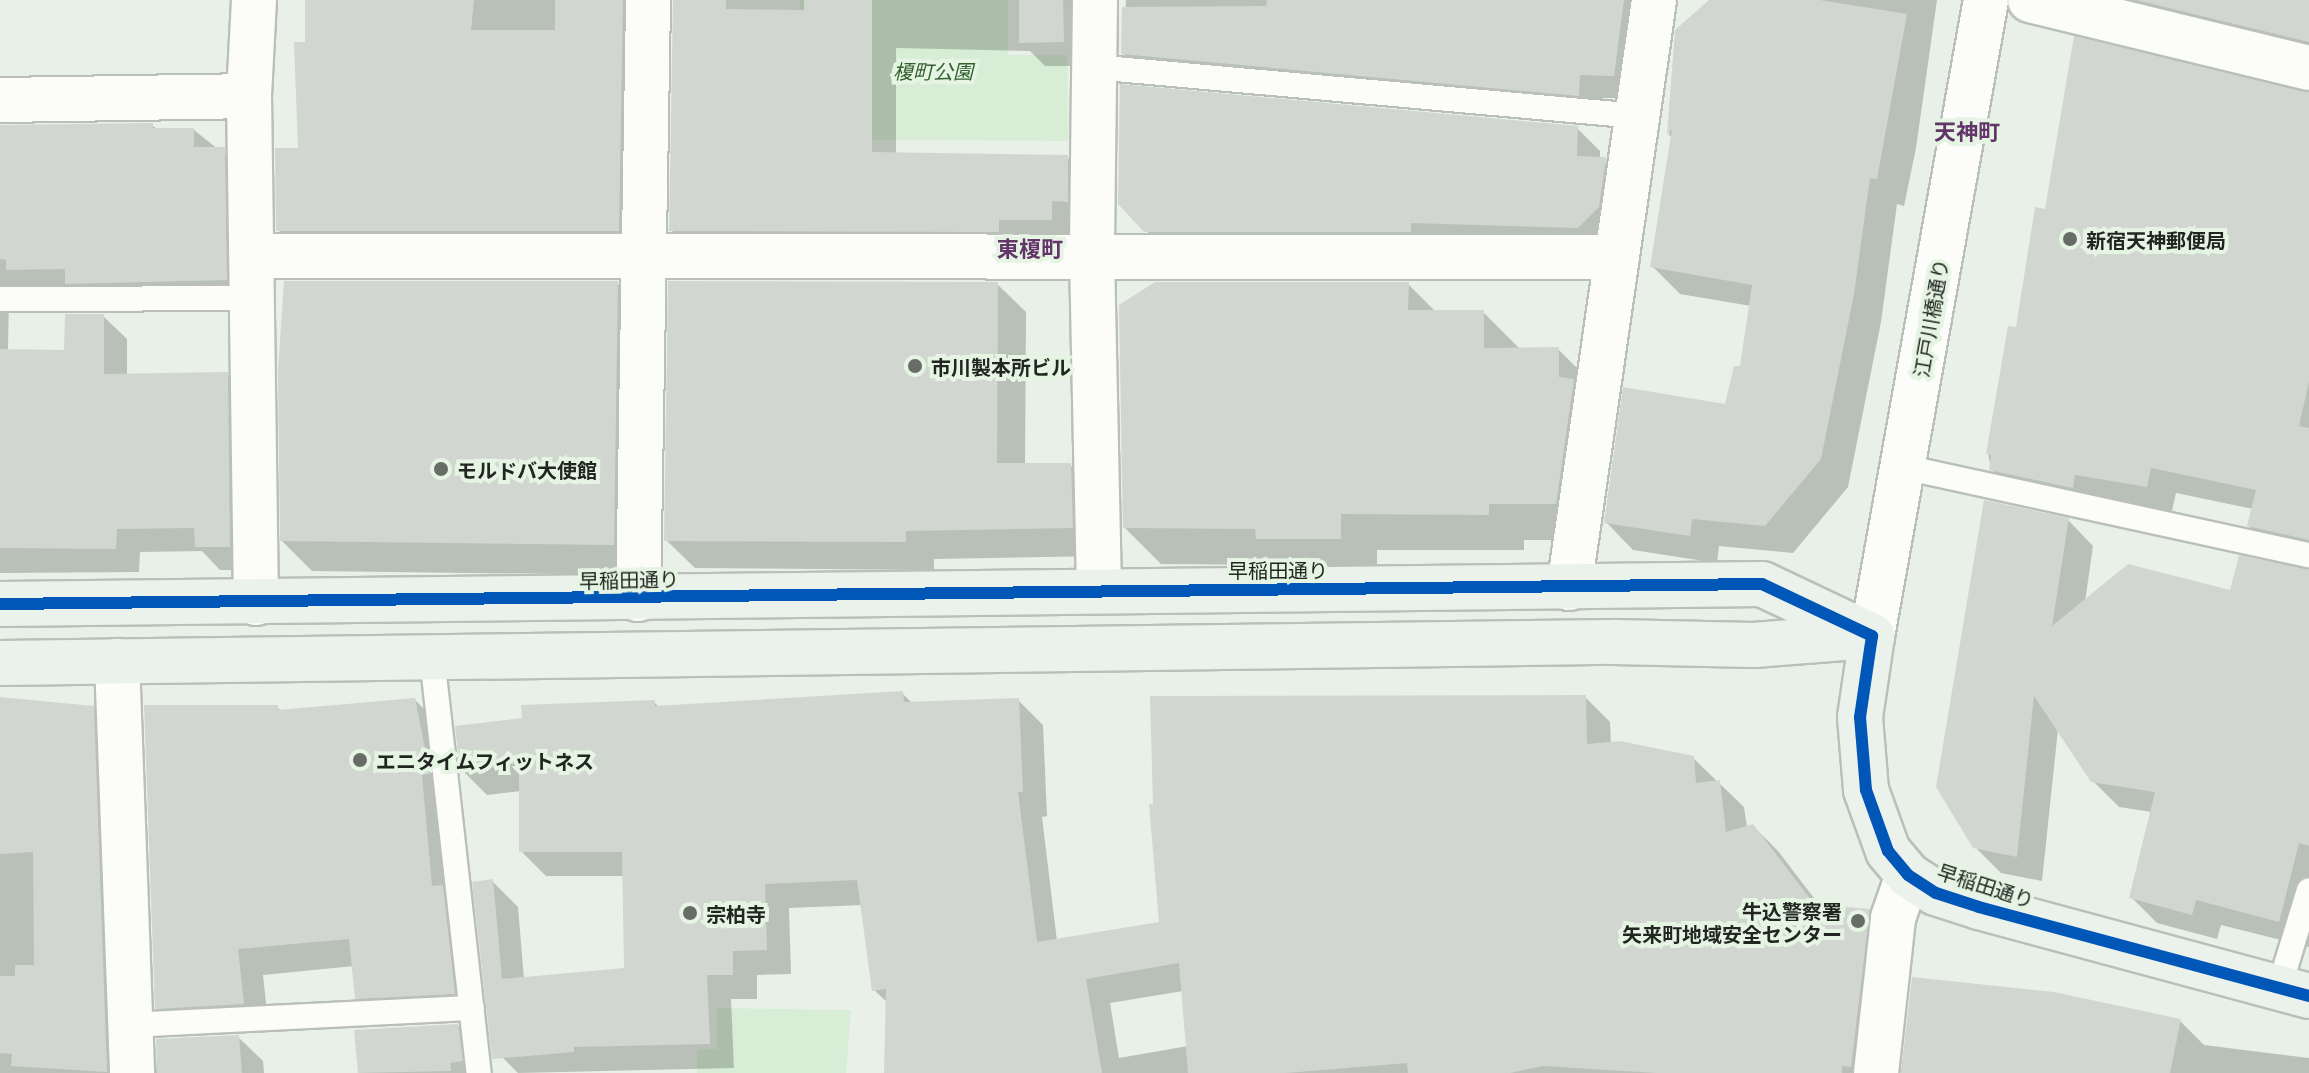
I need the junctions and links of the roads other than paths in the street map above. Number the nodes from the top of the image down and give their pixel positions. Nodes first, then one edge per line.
1 (254, 0) edge
2 (648, 0) edge
3 (1095, 0) edge
4 (1654, 0) edge
5 (1986, 0) edge
6 (2030, 0) edge
7 (1094, 67) junction
8 (2309, 68) edge
9 (249, 96) junction
10 (0, 100) edge
11 (1638, 116) junction
12 (644, 256) junction
13 (1092, 256) junction
14 (1617, 257) junction
15 (253, 277) junction
16 (0, 299) edge
17 (1904, 467) junction
18 (2309, 555) edge
19 (1569, 588) junction
20 (1099, 589) junction
21 (638, 599) junction
22 (256, 603) junction
23 (0, 604) edge
24 (1872, 636) junction
25 (432, 657) junction
26 (117, 661) junction
27 (0, 663) edge
28 (1908, 875) junction
29 (2309, 890) edge
30 (2294, 992) edge
31 (472, 1008) junction
32 (131, 1025) junction
33 (132, 1073) edge
34 (479, 1073) edge
35 (1876, 1073) edge

1 - 9 street
2 - 12 street
3 - 7 street
4 - 11 street
5 - 17 street, 江戸川橋通り
6 - 8 street
7 - 11 lane
7 - 13 street
9 - 10 street
9 - 15 street
11 - 14 street
12 - 13 street
12 - 15 street
12 - 21 street
13 - 14 street
13 - 20 street
14 - 19 street
15 - 16 lane
15 - 22 street
17 - 18 lane
17 - 24 street, 江戸川橋通り
19 - 20 main road, 早稲田通り
19 - 24 main road, 早稲田通り
20 - 21 main road, 早稲田通り
21 - 22 main road, 早稲田通り
22 - 23 main road, 早稲田通り
24 - 25 main road
24 - 28 main road, 早稲田通り
25 - 26 main road
25 - 31 lane
26 - 27 main road
26 - 32 street
28 - 30 main road, 早稲田通り
28 - 35 street
29 - 30 lane
31 - 32 lane
31 - 34 lane
32 - 33 street

